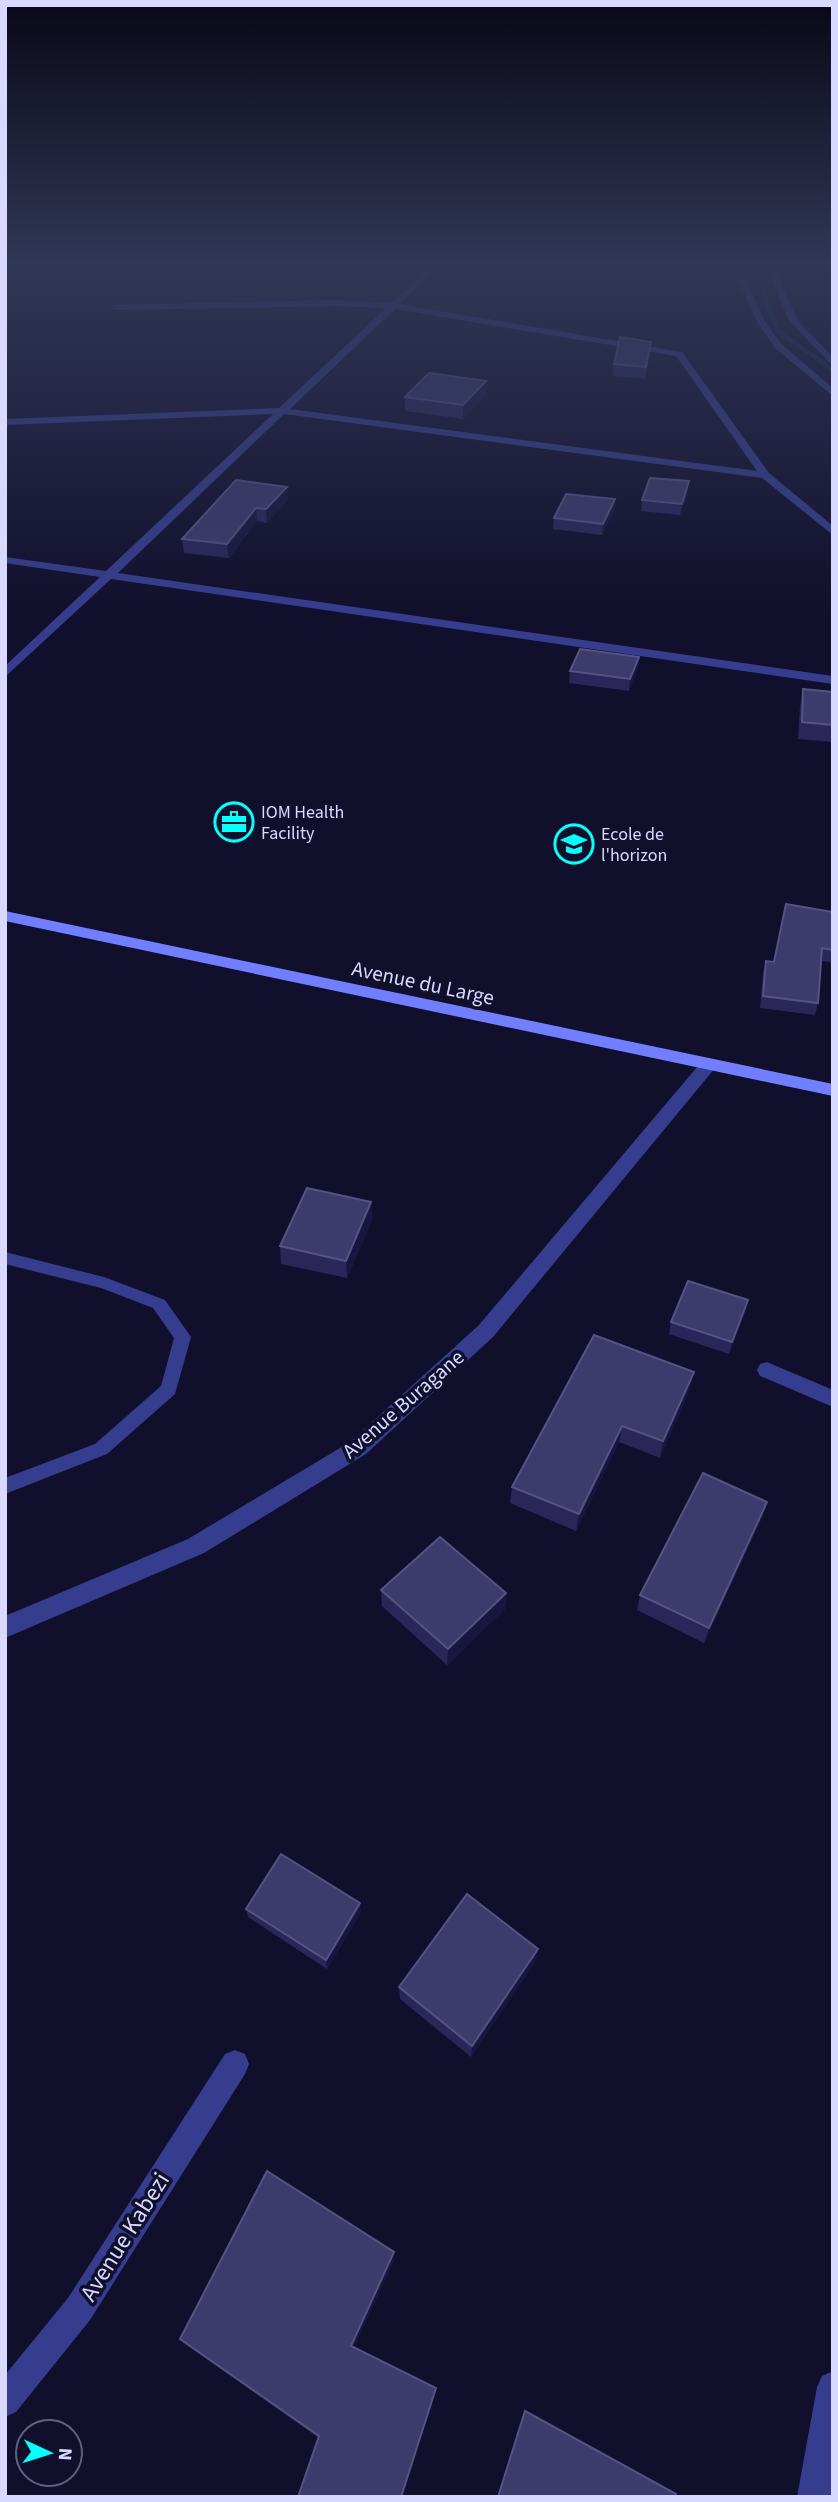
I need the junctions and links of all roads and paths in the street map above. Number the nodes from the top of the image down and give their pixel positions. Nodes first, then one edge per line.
1 (311, 385) edge
2 (701, 385) edge
3 (284, 411) junction
4 (5, 422) edge
5 (765, 475) junction
6 (833, 532) edge
7 (5, 560) edge
8 (110, 575) junction
9 (5, 673) edge
10 (833, 680) edge
11 (5, 916) edge
12 (709, 1064) junction
13 (833, 1090) edge
14 (5, 1258) edge
15 (767, 1370) dead end
16 (833, 1399) edge
17 (5, 1486) edge
18 (5, 1628) edge
19 (235, 2064) dead end
20 (833, 2387) edge
21 (5, 2401) edge
22 (814, 2497) edge

1 - 3 street
2 - 5 street
3 - 4 street
3 - 5 street
3 - 8 street
5 - 6 street
7 - 8 street
8 - 9 street
8 - 10 street
11 - 12 main road, Avenue du Large
12 - 13 main road, Avenue du Large
12 - 18 street, Avenue Buragane
14 - 17 lane
15 - 16 street
19 - 21 street, Avenue Kabezi
20 - 22 street

